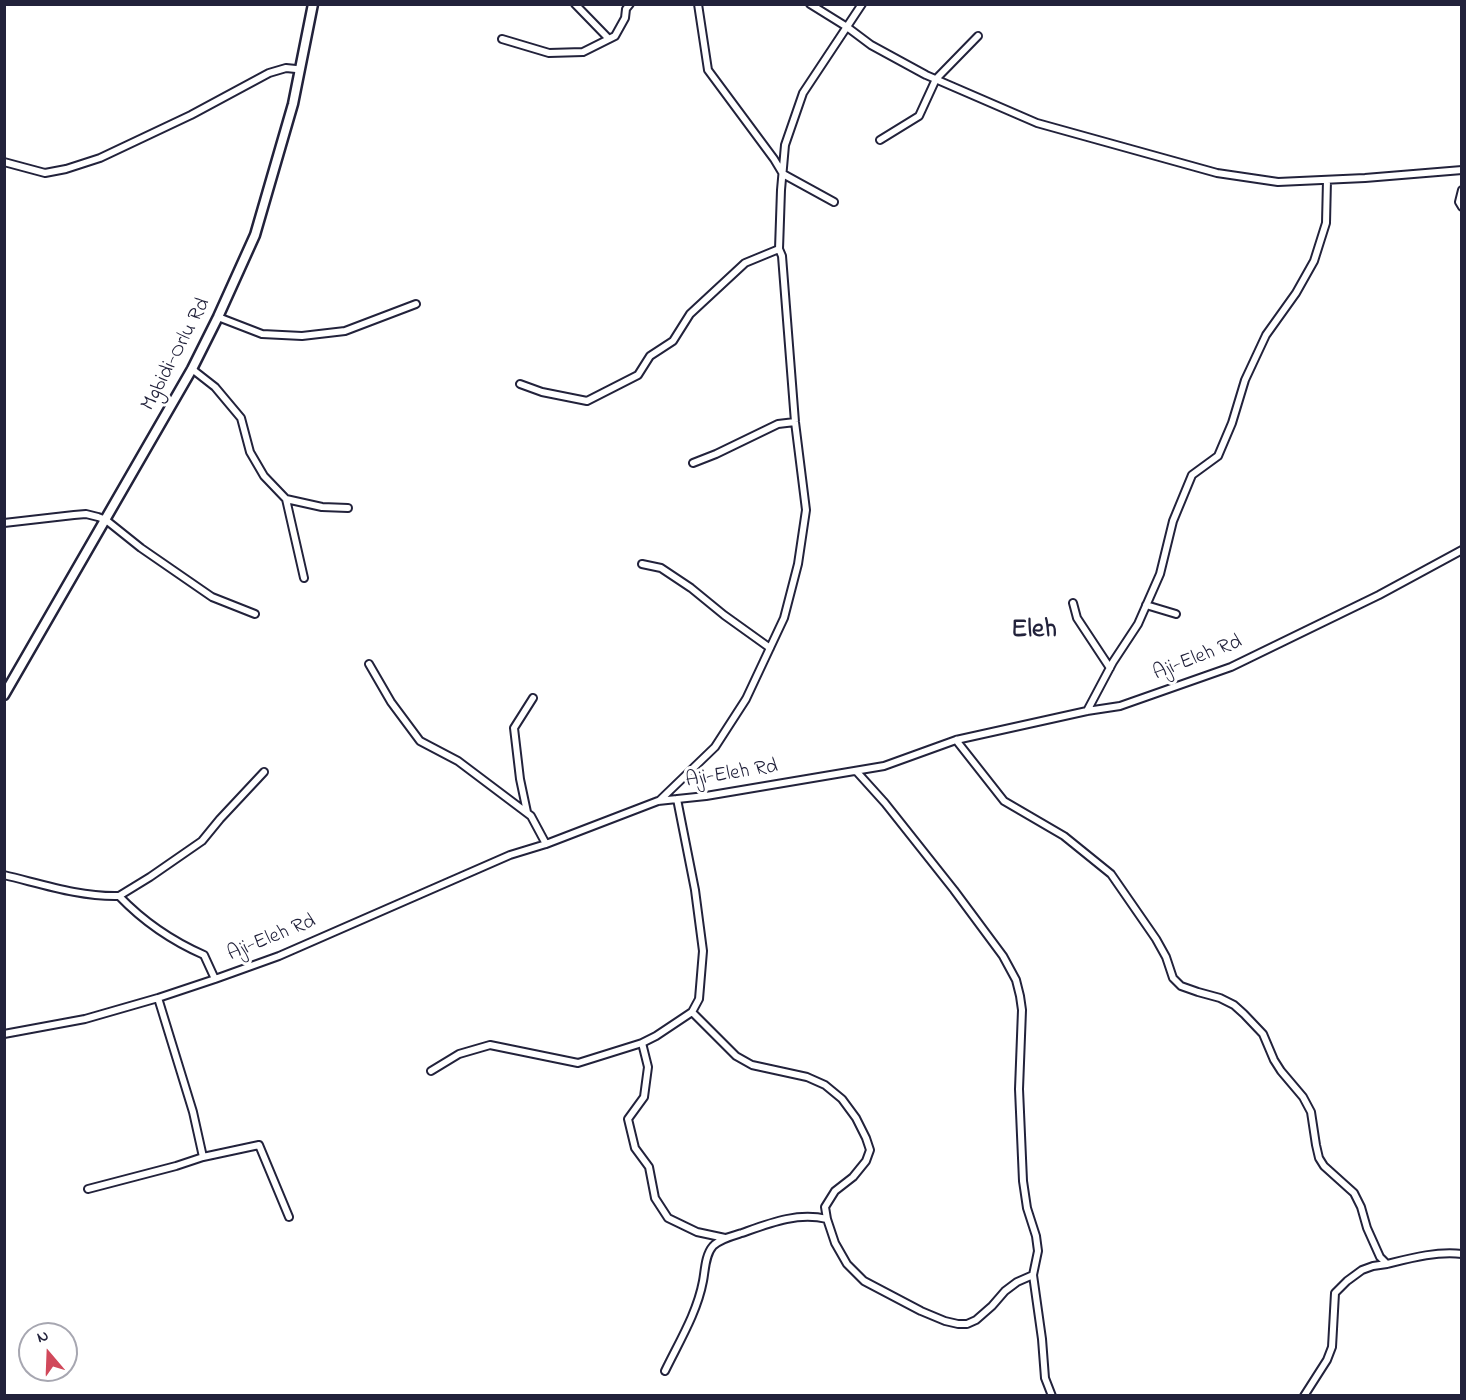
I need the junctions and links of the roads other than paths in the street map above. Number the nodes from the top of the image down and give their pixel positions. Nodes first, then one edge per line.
1 (313, 4) edge
2 (575, 4) edge
3 (630, 4) edge
4 (698, 4) edge
5 (810, 4) edge
6 (862, 4) edge
7 (847, 27) junction
8 (978, 36) dead end
9 (502, 39) dead end
10 (609, 39) junction
11 (300, 71) junction
12 (936, 79) junction
13 (880, 140) dead end
14 (4, 162) edge
15 (1461, 170) edge
16 (783, 174) junction
17 (1327, 180) junction
18 (1461, 190) edge
19 (834, 202) dead end
20 (1461, 207) edge
21 (779, 249) junction
22 (416, 304) dead end
23 (218, 317) junction
24 (192, 369) junction
25 (520, 384) dead end
26 (795, 422) junction
27 (693, 463) dead end
28 (286, 499) junction
29 (348, 508) dead end
30 (106, 520) junction
31 (4, 523) edge
32 (1461, 550) edge
33 (642, 564) dead end
34 (304, 578) dead end
35 (1072, 603) dead end
36 (1146, 605) junction
37 (255, 614) dead end
38 (1176, 614) dead end
39 (770, 648) junction
40 (369, 664) dead end
41 (1110, 668) junction
42 (4, 695) edge
43 (532, 698) dead end
44 (1087, 711) junction
45 (956, 740) junction
46 (264, 772) dead end
47 (857, 772) junction
48 (676, 800) junction
49 (658, 801) junction
50 (527, 813) junction
51 (546, 844) junction
52 (4, 875) edge
53 (119, 896) junction
54 (214, 979) junction
55 (158, 998) junction
56 (692, 1012) junction
57 (4, 1034) edge
58 (642, 1043) junction
59 (431, 1071) dead end
60 (203, 1157) junction
61 (88, 1189) dead end
62 (289, 1217) dead end
63 (827, 1219) junction
64 (725, 1238) junction
65 (1461, 1254) edge
66 (1387, 1264) junction
67 (1033, 1275) junction
68 (665, 1371) dead end
69 (1052, 1395) edge
70 (1304, 1395) edge

1 - 11 main road, Mgbidi-Orlu Rd
2 - 10 street
3 - 10 street
4 - 16 street
5 - 7 street
6 - 7 street
7 - 12 street
7 - 16 street
8 - 12 street
9 - 10 street
11 - 14 street
11 - 23 main road, Mgbidi-Orlu Rd
12 - 13 street
12 - 17 street
15 - 17 street
16 - 19 street
16 - 21 street
17 - 36 street
18 - 20 street
21 - 25 street
21 - 26 street
22 - 23 street
23 - 24 main road, Mgbidi-Orlu Rd
24 - 28 street
24 - 30 main road, Mgbidi-Orlu Rd
26 - 27 street
26 - 39 street
28 - 29 street
28 - 34 street
30 - 31 street
30 - 37 street
30 - 42 main road, Mgbidi-Orlu Rd
32 - 44 street, Aji-Eleh Rd
33 - 39 street
35 - 41 street
36 - 38 street
36 - 41 street
39 - 49 street
40 - 50 street
41 - 44 street
43 - 50 street
44 - 45 street, Aji-Eleh Rd
45 - 47 street, Aji-Eleh Rd
45 - 66 street
46 - 53 street
47 - 48 street, Aji-Eleh Rd
47 - 67 street
48 - 49 street, Aji-Eleh Rd
48 - 56 street
49 - 51 street, Aji-Eleh Rd
50 - 51 street
51 - 54 street, Aji-Eleh Rd
52 - 53 street
53 - 54 street
54 - 55 street, Aji-Eleh Rd
55 - 57 street, Aji-Eleh Rd
55 - 60 street
56 - 58 street
56 - 63 street
58 - 59 street
58 - 64 street
60 - 61 street
60 - 62 street
63 - 64 street
63 - 67 street
64 - 68 street
65 - 66 street
66 - 70 street
67 - 69 street

